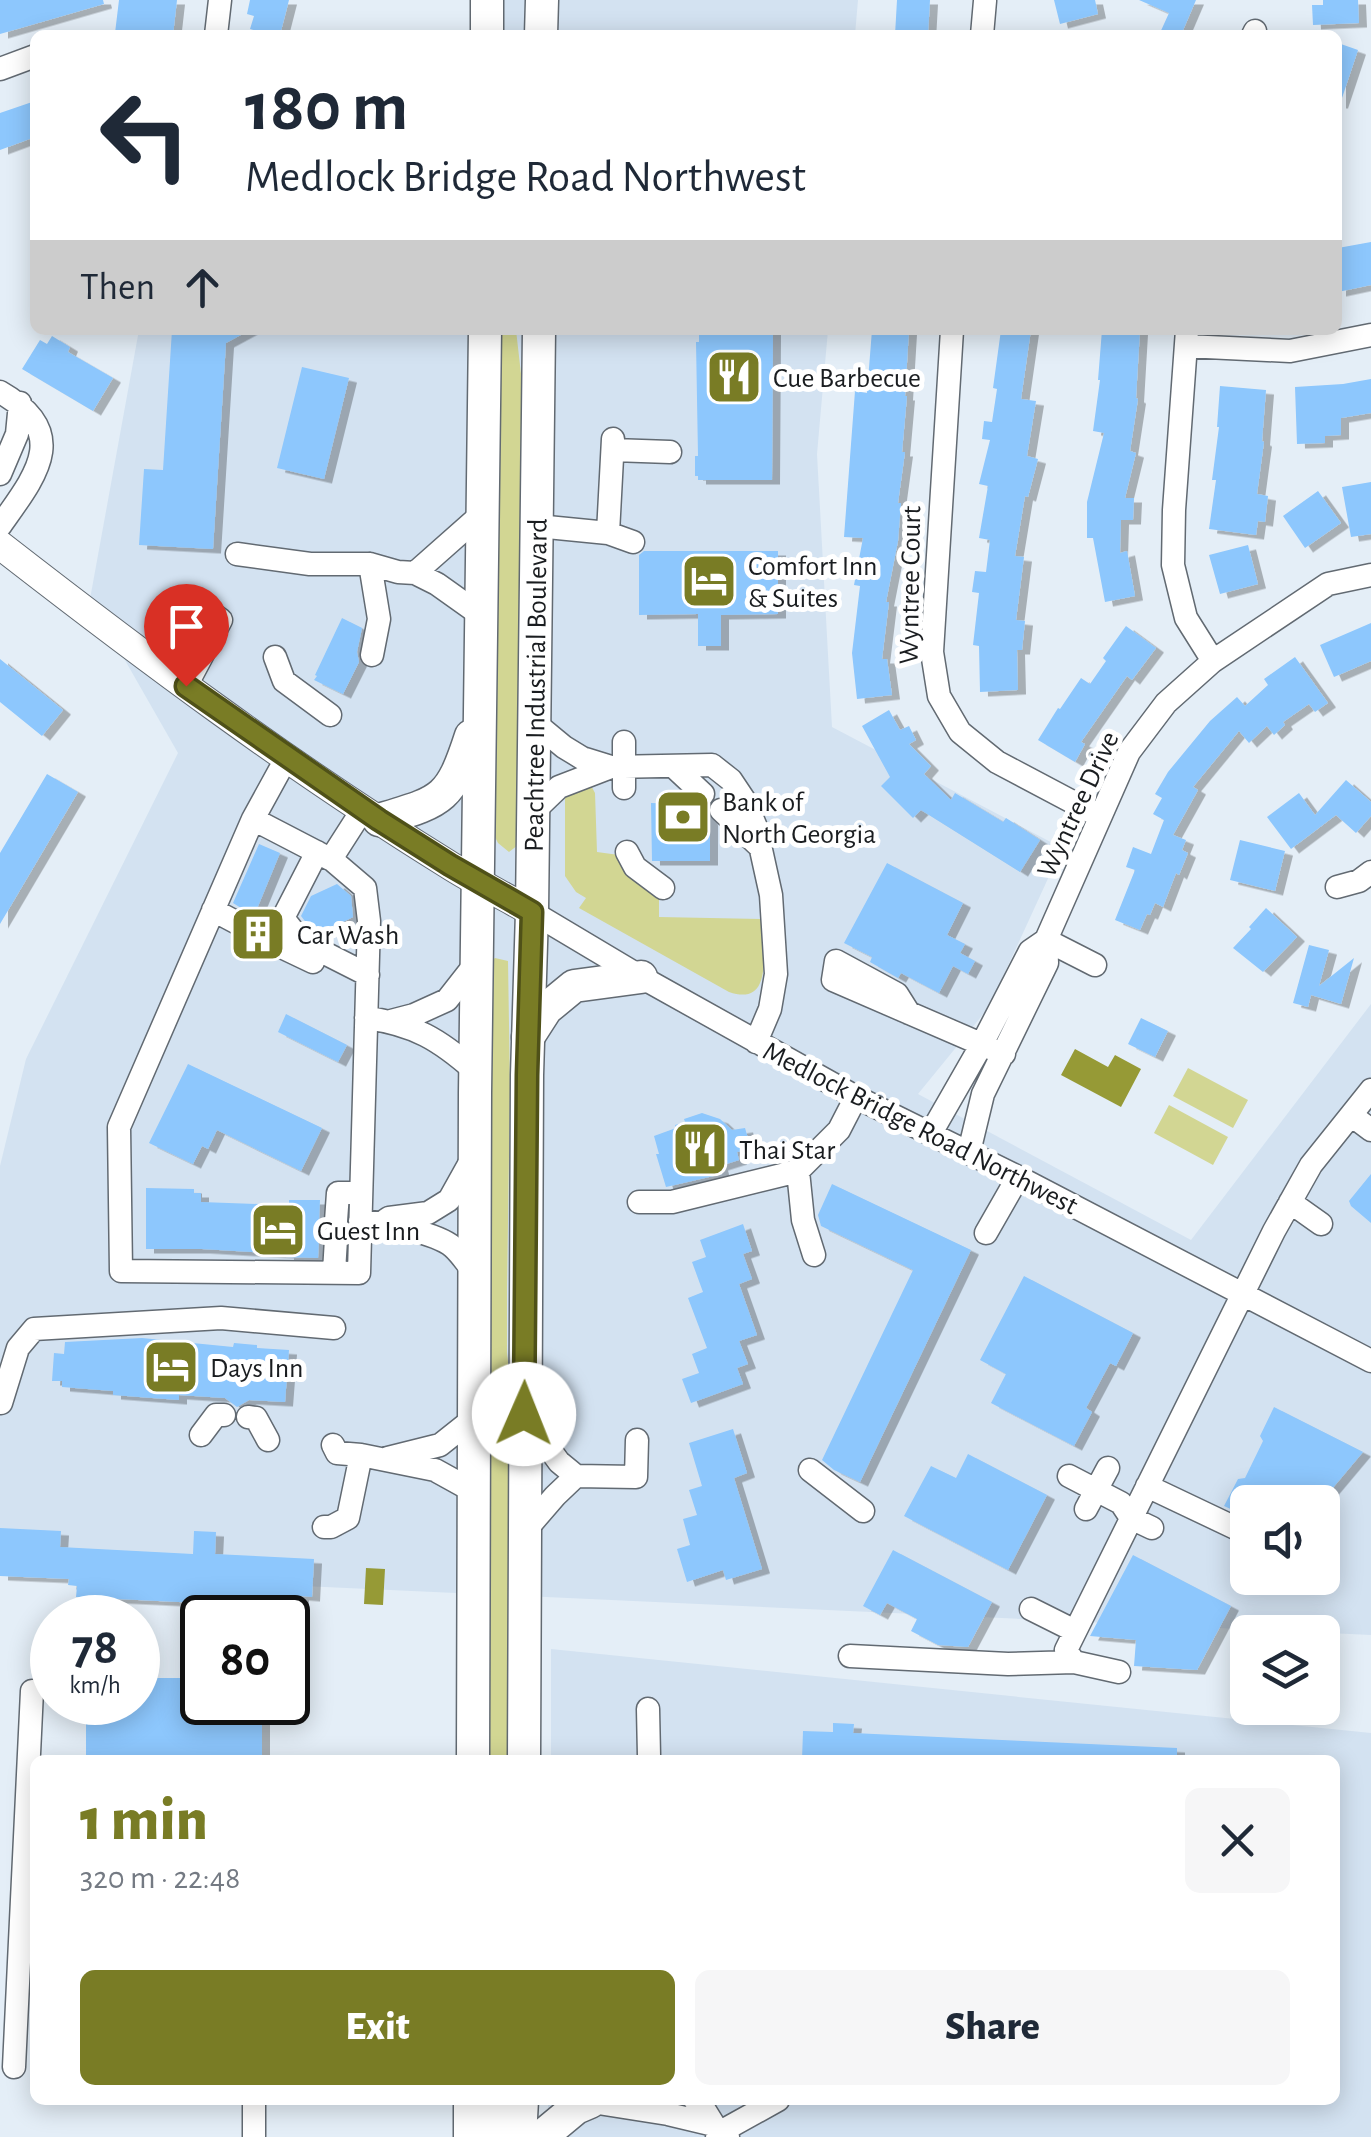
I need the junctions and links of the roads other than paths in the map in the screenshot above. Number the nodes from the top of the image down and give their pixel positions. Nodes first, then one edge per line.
1 (220, 0) edge
2 (487, 0) edge
3 (542, 0) edge
4 (985, 1) edge
5 (217, 30) edge
6 (487, 30) edge
7 (541, 30) edge
8 (982, 30) edge
9 (30, 58) edge
10 (0, 69) edge
11 (485, 335) edge
12 (539, 335) edge
13 (952, 335) edge
14 (1371, 335) edge
15 (1186, 338) edge
16 (10, 397) edge
17 (670, 452) dead end
18 (0, 474) edge
19 (484, 512) junction
20 (0, 526) edge
21 (537, 526) junction
22 (608, 533) junction
23 (633, 542) dead end
24 (0, 545) edge
25 (237, 554) dead end
26 (370, 564) junction
27 (416, 573) junction
28 (1371, 575) edge
29 (204, 608) dead end
30 (482, 616) junction
31 (372, 655) dead end
32 (276, 657) dead end
33 (1213, 662) junction
34 (186, 686) junction
35 (480, 708) junction
36 (330, 715) dead end
37 (535, 722) junction
38 (624, 742) dead end
39 (287, 757) junction
40 (673, 766) junction
41 (619, 774) junction
42 (703, 794) dead end
43 (721, 810) dead end
44 (534, 812) junction
45 (371, 814) junction
46 (1100, 816) junction
47 (252, 819) junction
48 (760, 848) junction
49 (627, 852) dead end
50 (324, 856) junction
51 (1371, 872) edge
52 (477, 880) junction
53 (1338, 887) dead end
54 (663, 888) dead end
55 (213, 910) junction
56 (532, 912) junction
57 (245, 927) dead end
58 (1046, 940) junction
59 (272, 942) dead end
60 (476, 964) junction
61 (1094, 966) dead end
62 (641, 977) junction
63 (368, 981) junction
64 (909, 1013) dead end
65 (366, 1018) junction
66 (391, 1021) junction
67 (528, 1037) junction
68 (756, 1042) junction
69 (982, 1044) junction
70 (1004, 1054) junction
71 (475, 1071) junction
72 (1371, 1090) edge
73 (856, 1097) junction
74 (1351, 1115) junction
75 (1371, 1130) edge
76 (930, 1133) junction
77 (970, 1152) junction
78 (474, 1154) junction
79 (798, 1171) junction
80 (1018, 1176) junction
81 (361, 1193) junction
82 (640, 1202) dead end
83 (1290, 1202) junction
84 (371, 1221) junction
85 (1320, 1224) dead end
86 (986, 1233) dead end
87 (814, 1255) dead end
88 (334, 1272) junction
89 (474, 1272) junction
90 (1244, 1294) junction
91 (334, 1328) dead end
92 (1371, 1361) edge
93 (1, 1403) edge
94 (524, 1414) junction
95 (224, 1415) dead end
96 (248, 1417) dead end
97 (474, 1418) junction
98 (202, 1436) dead end
99 (268, 1440) dead end
100 (637, 1440) dead end
101 (334, 1445) dead end
102 (372, 1458) junction
103 (1108, 1468) dead end
104 (810, 1470) dead end
105 (576, 1476) junction
106 (1069, 1476) dead end
107 (1147, 1486) junction
108 (473, 1492) junction
109 (1091, 1500) junction
110 (863, 1511) dead end
111 (1142, 1523) junction
112 (1230, 1525) edge
113 (324, 1526) dead end
114 (524, 1532) junction
115 (1030, 1609) dead end
116 (1076, 1631) junction
117 (850, 1656) dead end
118 (1074, 1662) junction
119 (1118, 1672) dead end
120 (648, 1709) dead end
121 (30, 1717) edge
122 (472, 1755) edge
123 (524, 1755) edge
124 (649, 1755) edge
125 (9, 1995) edge
126 (10, 2067) edge
127 (254, 2105) edge
128 (470, 2105) edge
129 (493, 2105) edge
130 (522, 2105) edge
131 (579, 2105) edge
132 (610, 2105) edge
133 (701, 2105) edge
134 (769, 2105) edge
135 (720, 2132) edge
136 (254, 2136) edge
137 (470, 2137) edge
138 (498, 2137) edge
139 (520, 2137) edge
140 (541, 2137) edge

1 - 5 street
2 - 6 highway
3 - 7 highway
4 - 8 street
9 - 10 street
11 - 19 highway, Peachtree Industrial Boulevard
12 - 21 highway, Peachtree Industrial Boulevard
13 - 46 street, Wyntree Court
14 - 15 street
15 - 33 street
16 - 18 street
16 - 20 street
17 - 22 street
19 - 27 street
19 - 30 highway, Peachtree Industrial Boulevard
21 - 22 street
21 - 37 highway, Peachtree Industrial Boulevard
22 - 23 street
24 - 34 main road, Medlock Bridge Road Northwest
25 - 26 street
26 - 27 street
26 - 31 street
27 - 30 street
28 - 33 street, Wyntree Drive
29 - 34 street
30 - 35 highway, Peachtree Industrial Boulevard
32 - 36 street
33 - 46 street, Wyntree Drive
34 - 39 main road, Medlock Bridge Road Northwest
35 - 45 highway
35 - 52 highway, Peachtree Industrial Boulevard
37 - 41 street
37 - 44 highway, Peachtree Industrial Boulevard
38 - 41 street
39 - 45 main road, Medlock Bridge Road Northwest
39 - 47 street
40 - 41 street
40 - 42 street
40 - 48 street
41 - 44 street
43 - 48 street
44 - 56 highway, Peachtree Industrial Boulevard
45 - 50 street
45 - 52 main road, Medlock Bridge Road Northwest
46 - 58 street, Wyntree Drive
47 - 50 street
47 - 55 street
48 - 68 street
49 - 54 street
50 - 63 street
50 - 63 street
51 - 53 street
52 - 56 main road, Medlock Bridge Road Northwest
52 - 60 highway, Peachtree Industrial Boulevard
55 - 57 street
55 - 88 street
56 - 62 street, Medlock Bridge Road Northwest
56 - 67 highway, Peachtree Industrial Boulevard
58 - 61 street
58 - 69 street, Wyntree Drive
58 - 70 street, Wyntree Drive
59 - 63 street
60 - 66 street
60 - 71 highway, Peachtree Industrial Boulevard
62 - 67 highway
62 - 68 street, Medlock Bridge Road Northwest
63 - 65 street
64 - 69 street
65 - 66 street
65 - 81 street
66 - 71 street
67 - 94 highway, Peachtree Industrial Boulevard
68 - 73 street, Medlock Bridge Road Northwest
69 - 70 street
69 - 76 street, Wyntree Drive
70 - 77 street, Wyntree Drive
71 - 78 highway, Peachtree Industrial Boulevard
72 - 74 street
73 - 76 street, Medlock Bridge Road Northwest
73 - 79 street
74 - 75 street
74 - 83 street
76 - 77 street, Medlock Bridge Road Northwest
77 - 80 street, Medlock Bridge Road Northwest
78 - 84 street
78 - 89 highway, Peachtree Industrial Boulevard
79 - 82 street
79 - 87 street
80 - 86 street
80 - 90 street, Medlock Bridge Road Northwest
81 - 84 street
81 - 88 street
83 - 85 street
83 - 90 street
84 - 88 street
84 - 89 street
89 - 97 highway, Peachtree Industrial Boulevard
90 - 92 street, Medlock Bridge Road Northwest
90 - 107 street
91 - 93 street
94 - 105 street
94 - 114 highway, Peachtree Industrial Boulevard
95 - 98 street
96 - 99 street
97 - 102 street
97 - 108 highway, Peachtree Industrial Boulevard
100 - 105 street
101 - 102 street
102 - 108 street
102 - 113 street
103 - 109 street
104 - 110 street
105 - 114 street
106 - 109 street
107 - 111 street
107 - 112 street
108 - 122 highway, Peachtree Industrial Boulevard
109 - 111 street
111 - 116 street
114 - 123 highway, Peachtree Industrial Boulevard
115 - 116 street
116 - 118 street
117 - 118 street
118 - 119 street
120 - 124 street
121 - 125 street
125 - 126 street
127 - 136 street
128 - 137 highway
129 - 138 highway
130 - 139 highway
131 - 140 highway
132 - 135 street
133 - 135 street
134 - 135 street

